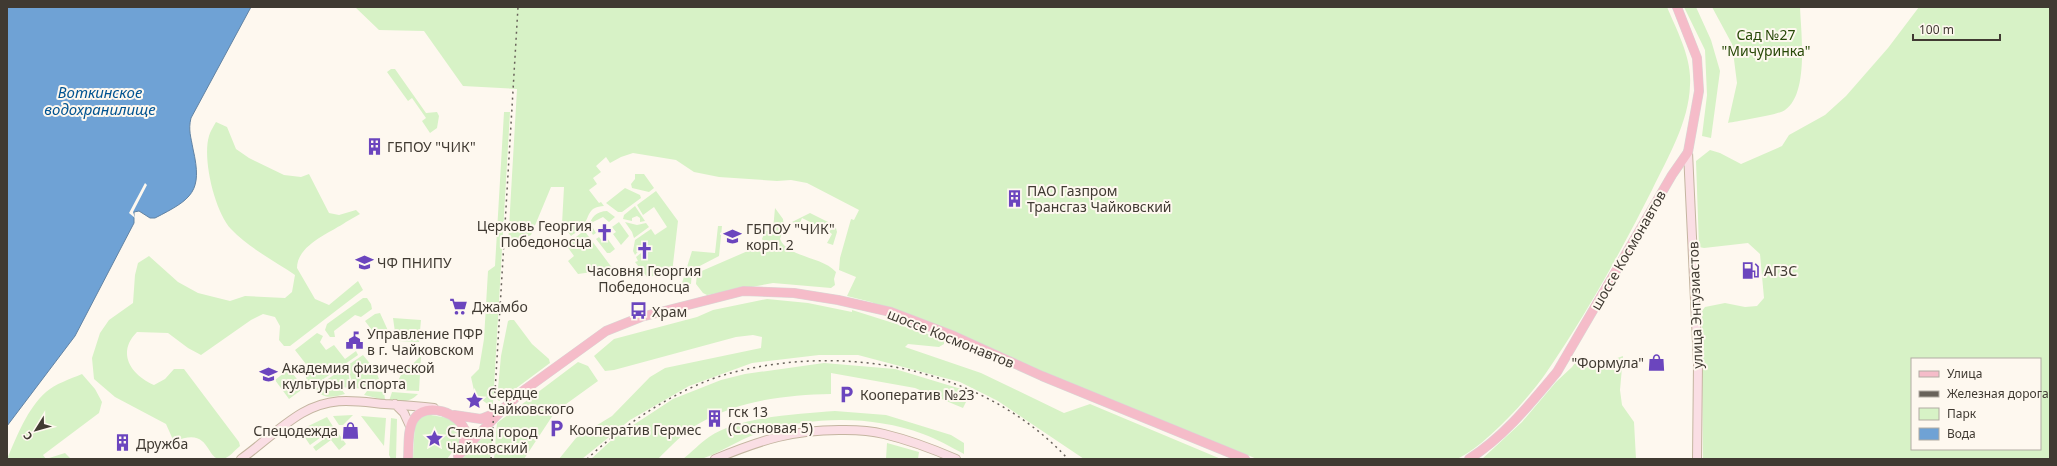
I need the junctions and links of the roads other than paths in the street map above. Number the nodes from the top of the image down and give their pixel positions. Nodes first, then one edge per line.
1 (1677, 7) edge
2 (1688, 152) junction
3 (394, 404) junction
4 (504, 408) junction
5 (442, 412) junction
6 (452, 414) junction
7 (410, 426) junction
8 (456, 457) edge
9 (241, 459) edge
10 (408, 459) edge
11 (715, 459) edge
12 (956, 459) edge
13 (1245, 459) edge
14 (1469, 459) edge
15 (1697, 459) edge

1 - 2 main road, шоссе Космонавтов
2 - 14 main road, шоссе Космонавтов
2 - 15 street, улица Энтузиастов
3 - 5 street
3 - 7 street
3 - 9 street
4 - 6 main road, шоссе Космонавтов
4 - 8 main road, шоссе Космонавтов
4 - 13 main road, шоссе Космонавтов
5 - 6 main road, шоссе Космонавтов
5 - 7 main road, шоссе Космонавтов
6 - 8 main road
7 - 10 main road
11 - 12 street

